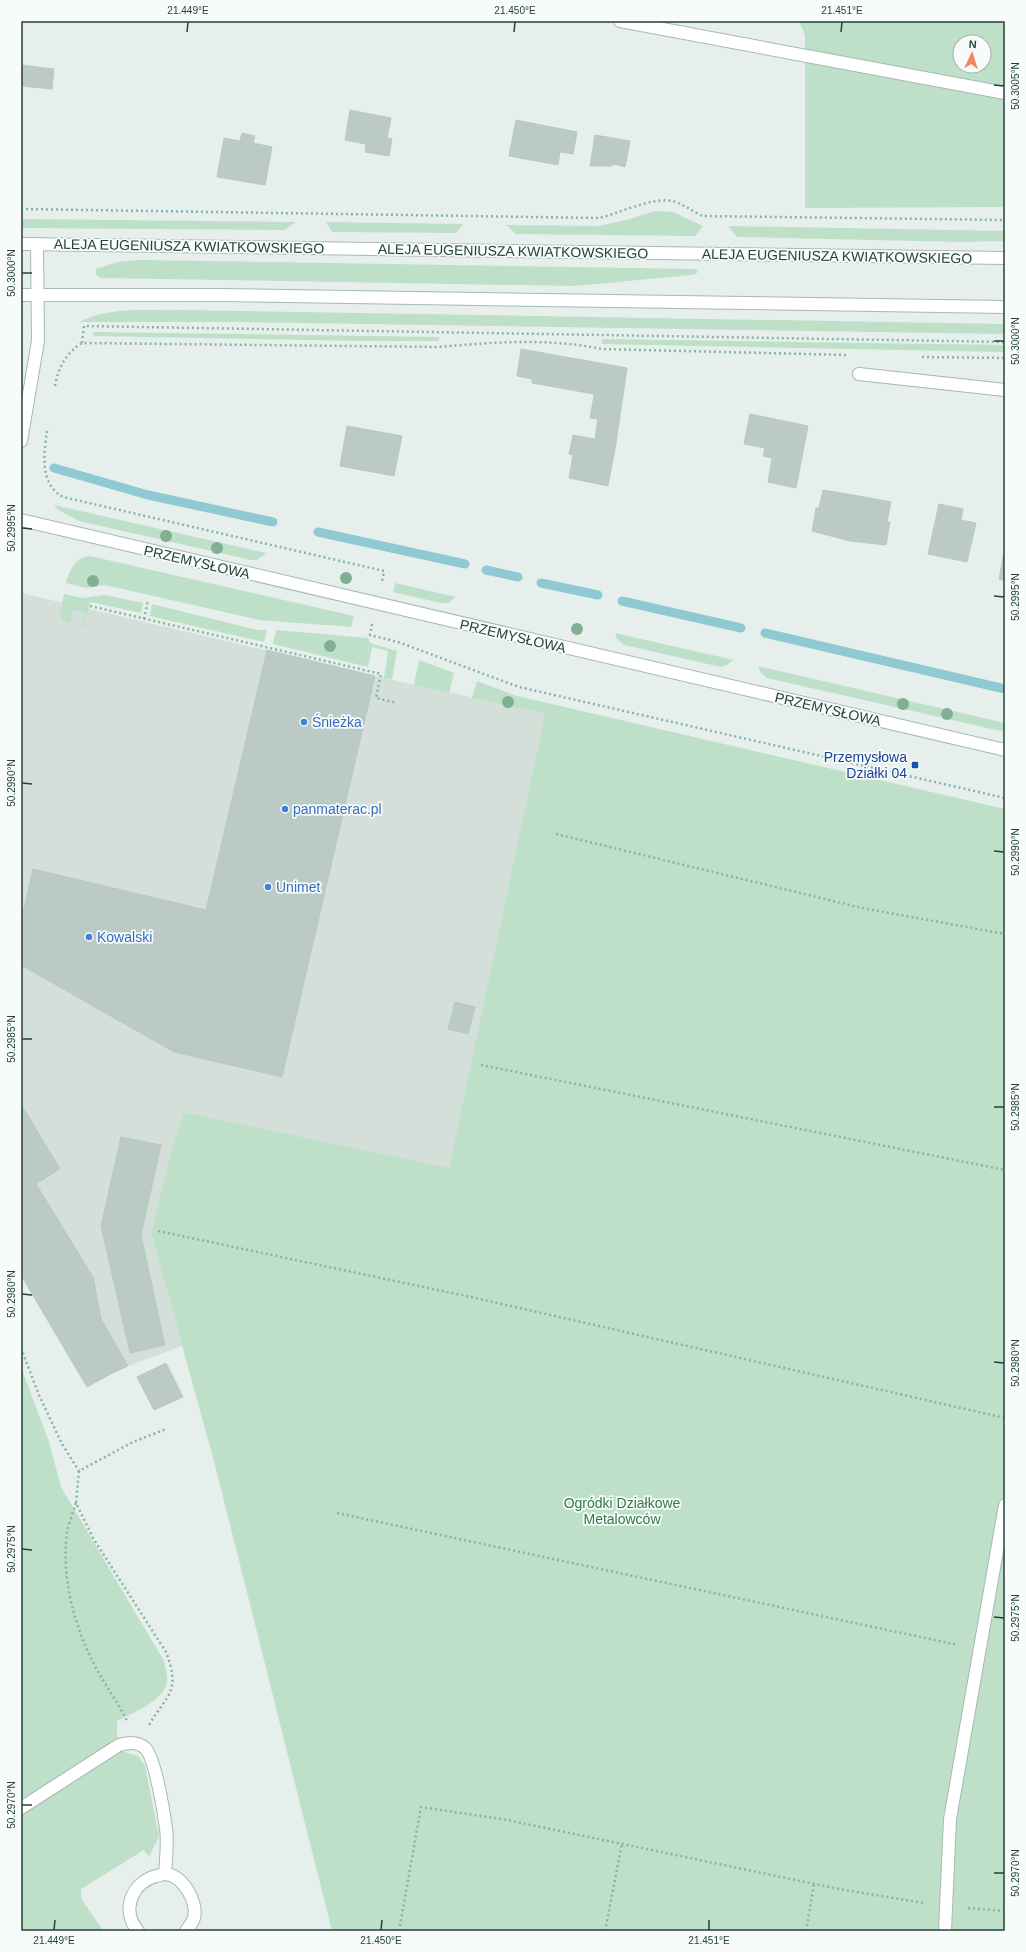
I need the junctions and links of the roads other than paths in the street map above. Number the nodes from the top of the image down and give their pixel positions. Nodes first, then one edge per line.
1 (620, 21) edge
2 (1005, 92) edge
3 (21, 244) edge
4 (37, 244) junction
5 (1005, 258) edge
6 (39, 294) junction
7 (21, 295) edge
8 (1005, 307) edge
9 (859, 374) dead end
10 (1005, 390) edge
11 (21, 441) edge
12 (21, 520) edge
13 (1005, 750) edge
14 (1005, 1505) edge
15 (21, 1808) edge
16 (165, 1874) junction
17 (138, 1931) edge
18 (186, 1931) edge
19 (945, 1931) edge

1 - 2 street
3 - 4 street, ALEJA EUGENIUSZA KWIATKOWSKIEGO
4 - 5 street, ALEJA EUGENIUSZA KWIATKOWSKIEGO
4 - 6 street
6 - 7 street
6 - 8 street
6 - 11 street
9 - 10 street
12 - 13 street, PRZEMYSŁOWA
14 - 19 street
15 - 16 street
16 - 17 street
16 - 18 street

